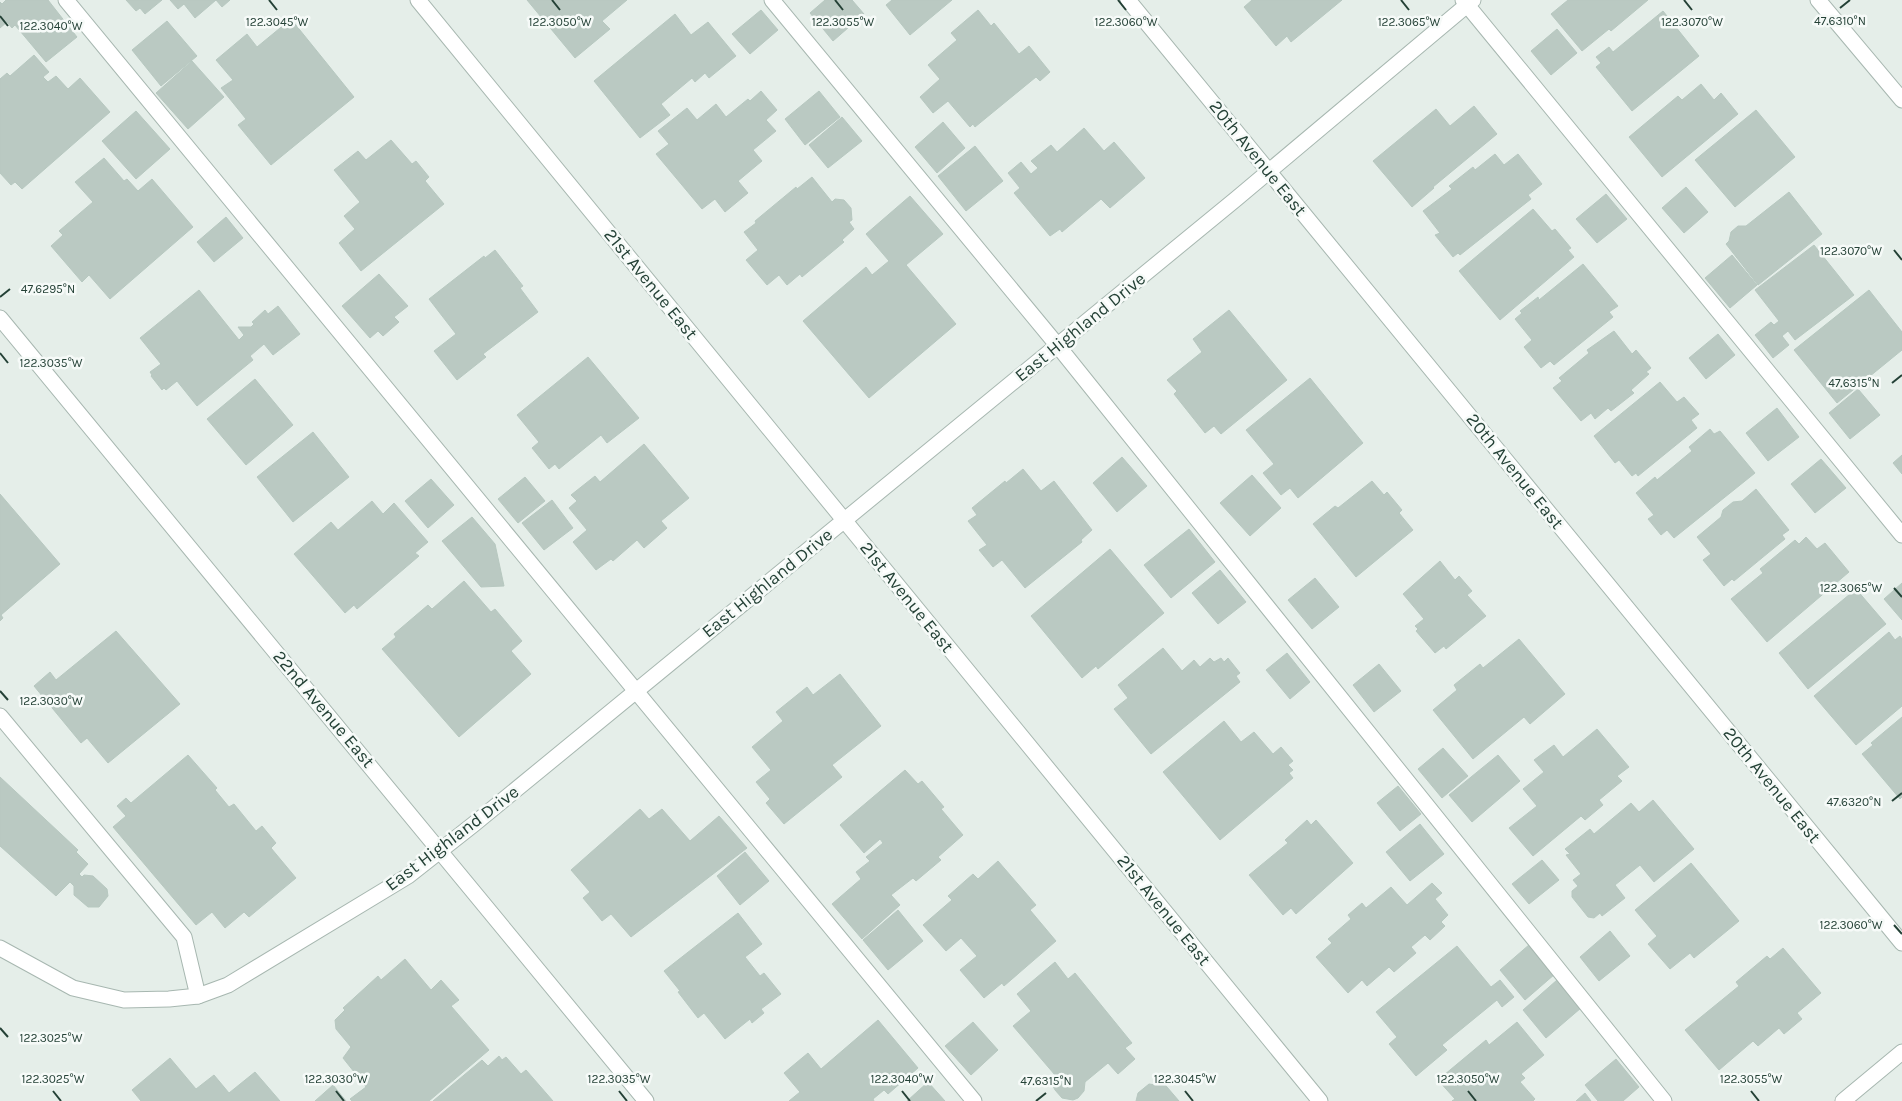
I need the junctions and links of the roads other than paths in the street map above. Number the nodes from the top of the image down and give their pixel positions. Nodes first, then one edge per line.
1 (66, 0) edge
2 (418, 0) edge
3 (772, 0) edge
4 (1128, 0) edge
5 (1818, 0) edge
6 (1467, 2) edge
7 (1902, 100) edge
8 (1269, 171) junction
9 (0, 318) edge
10 (1058, 346) junction
11 (844, 520) junction
12 (1902, 535) edge
13 (636, 690) junction
14 (0, 716) edge
15 (441, 851) junction
16 (1902, 943) edge
17 (0, 948) edge
18 (198, 996) junction
19 (1902, 1052) edge
20 (646, 1101) edge
21 (974, 1101) edge
22 (1320, 1101) edge
23 (1664, 1101) edge
24 (1843, 1101) edge

1 - 13 street
2 - 11 street, 21st Avenue East
3 - 10 street
4 - 8 street, 20th Avenue East
5 - 7 street
6 - 8 street, East Highland Drive
6 - 12 street
8 - 10 street, East Highland Drive
8 - 16 street, 20th Avenue East
9 - 15 street, 22nd Avenue East
10 - 11 street, East Highland Drive
10 - 23 street
11 - 13 street, East Highland Drive
11 - 22 street, 21st Avenue East
13 - 15 street, East Highland Drive
13 - 21 street
14 - 18 street
15 - 18 street, East Highland Drive
15 - 20 street, 22nd Avenue East
17 - 18 street, East Highland Drive
19 - 24 street

